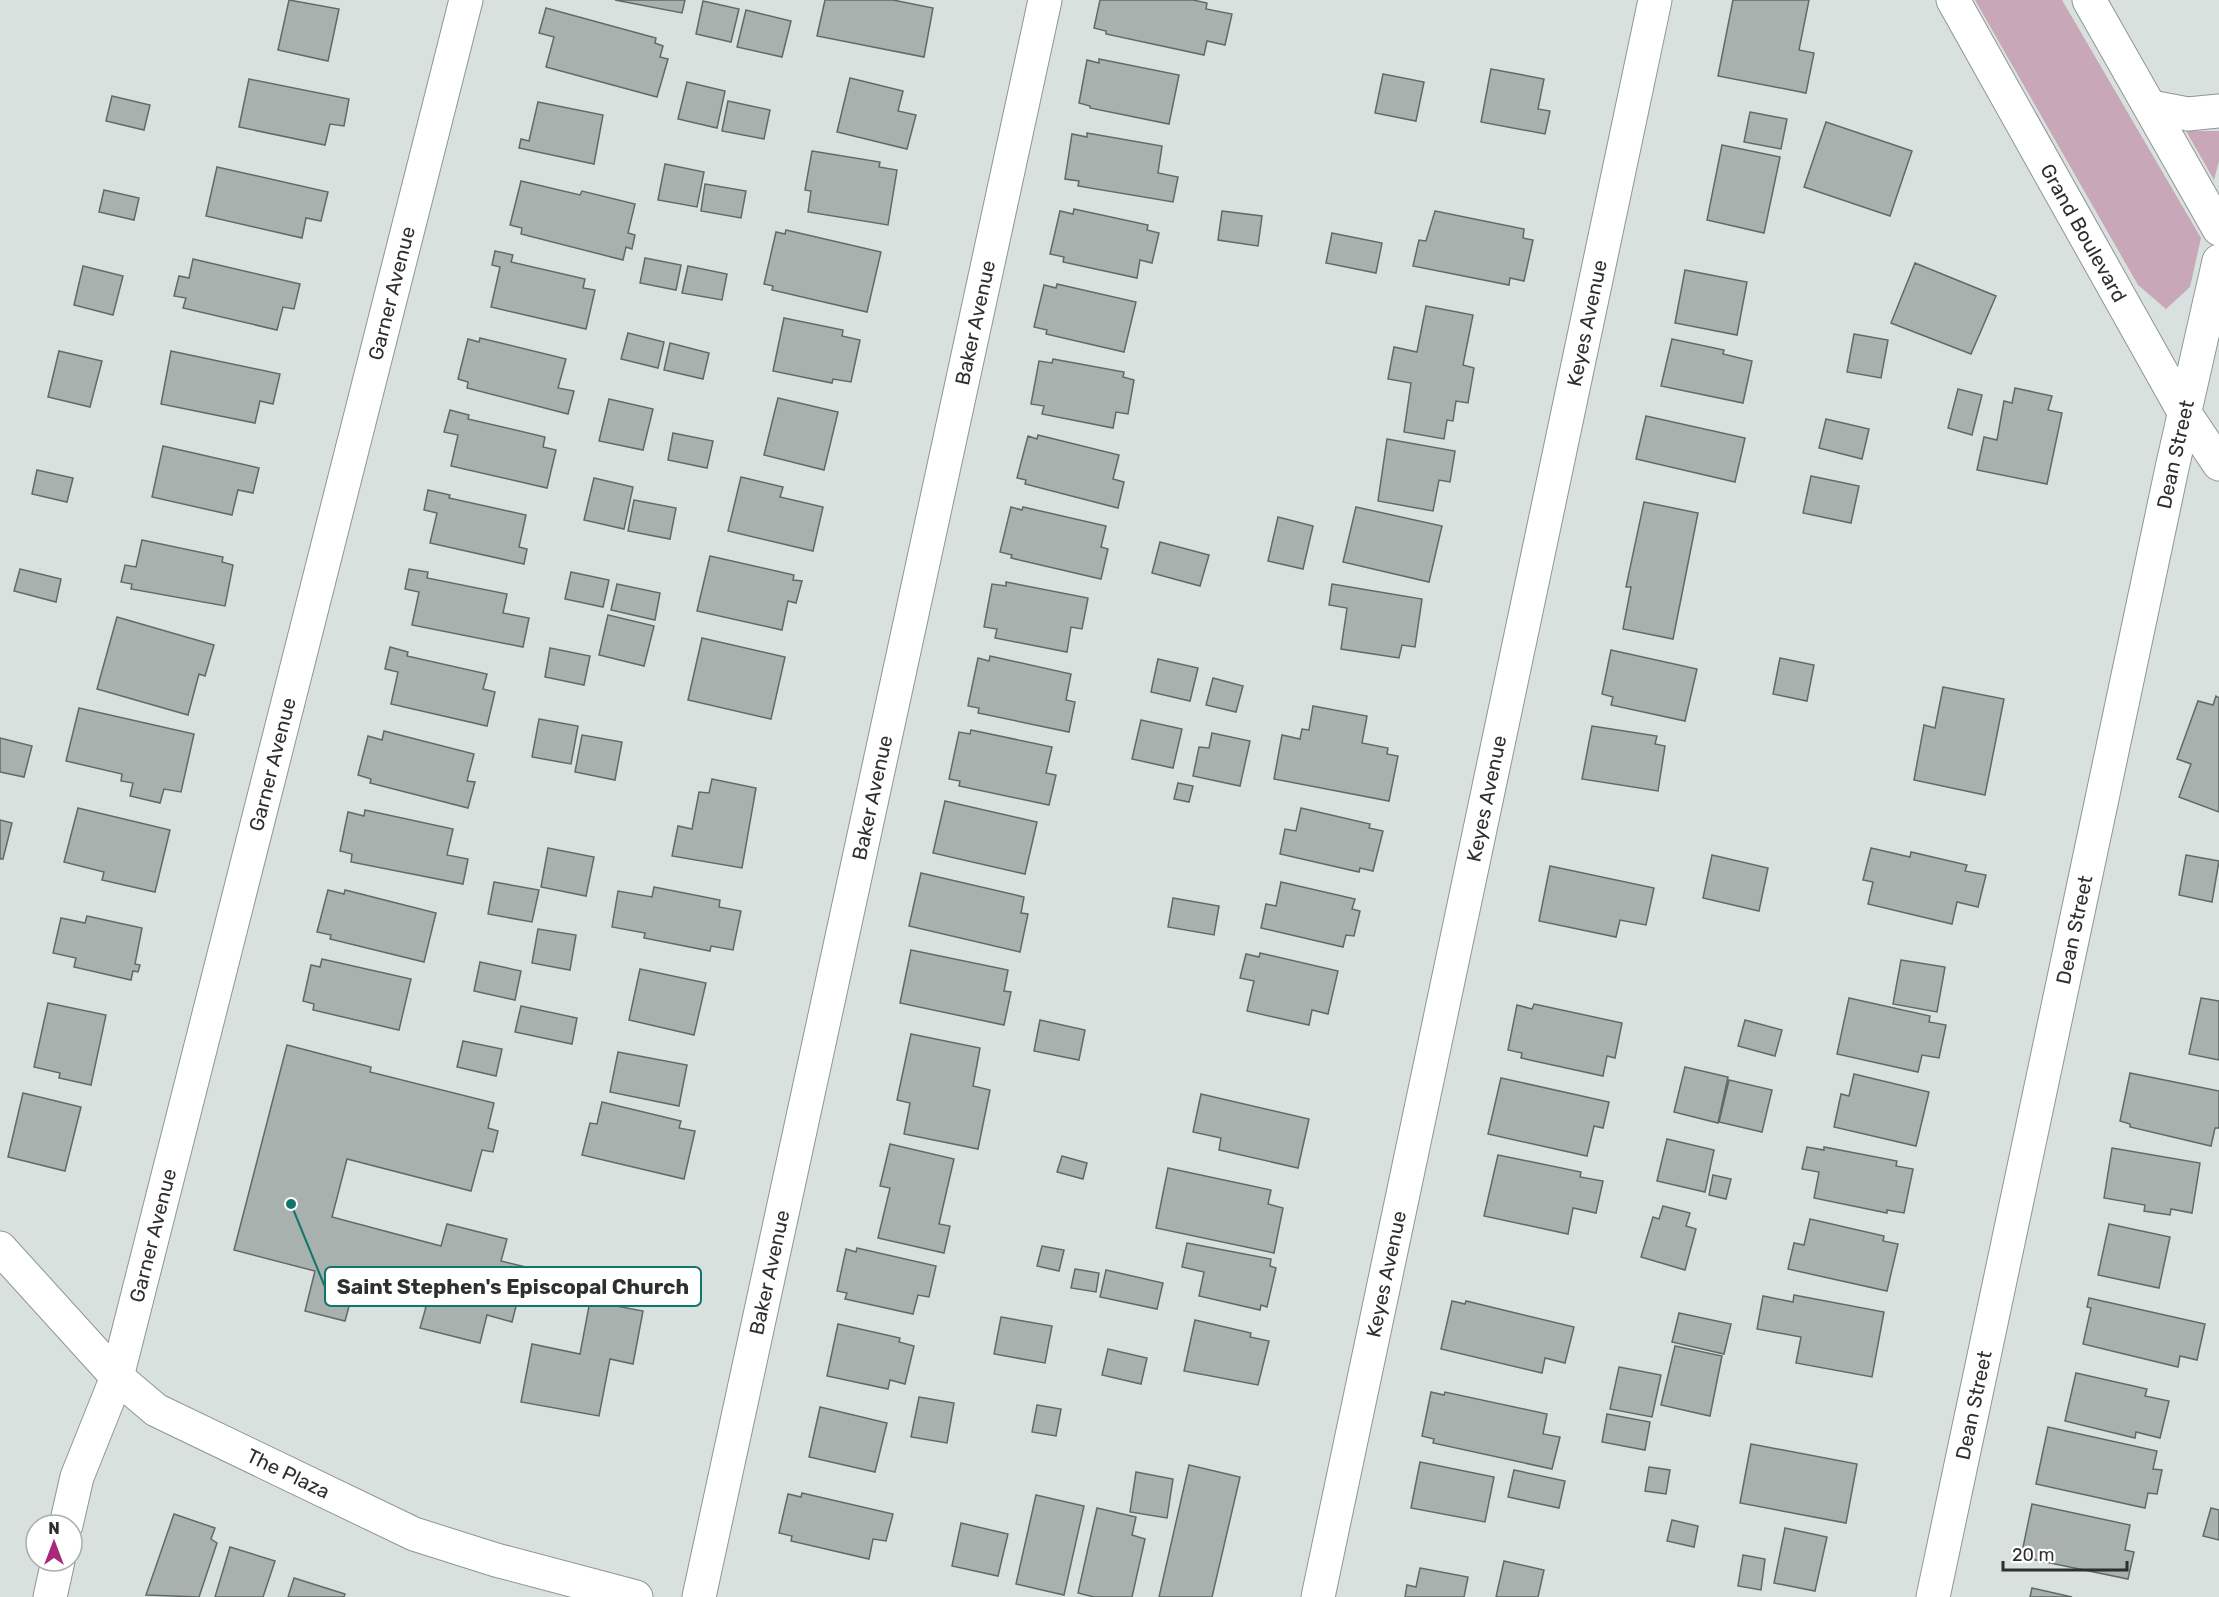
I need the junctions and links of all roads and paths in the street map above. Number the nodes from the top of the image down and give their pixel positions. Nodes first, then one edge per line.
1 (466, 0) edge
2 (1045, 0) edge
3 (1655, 0) edge
4 (1953, 0) edge
5 (2089, 0) edge
6 (2151, 107) junction
7 (2219, 111) edge
8 (2219, 228) edge
9 (2219, 261) edge
10 (2184, 412) junction
11 (2219, 464) edge
12 (0, 1248) edge
13 (117, 1377) junction
14 (69, 1513) edge
15 (55, 1573) edge
16 (50, 1597) edge
17 (636, 1597) edge
18 (699, 1597) edge
19 (1318, 1597) edge
20 (1934, 1597) edge

1 - 13 street, Garner Avenue
2 - 18 street, Baker Avenue
3 - 19 street, Keyes Avenue
4 - 10 street, Grand Boulevard
5 - 6 street
6 - 7 street
6 - 8 street
9 - 10 street, Dean Street
10 - 11 street, Grand Boulevard
10 - 20 street, Dean Street
12 - 13 street, The Plaza
13 - 14 street, Garner Avenue
13 - 17 street, The Plaza
15 - 16 street

